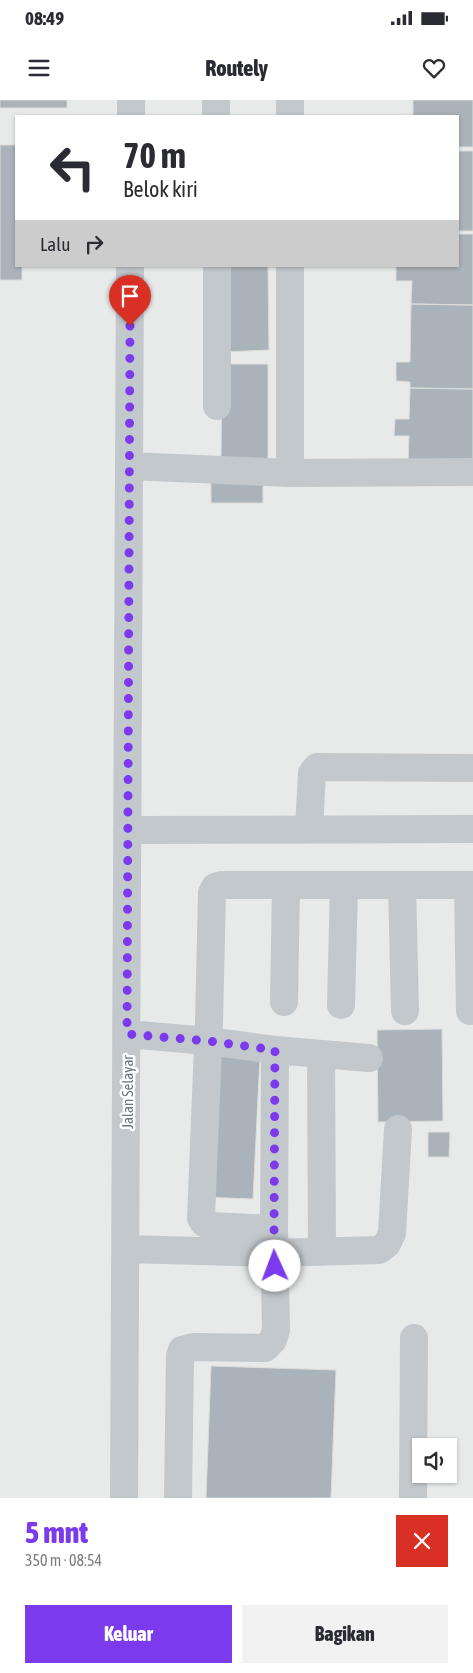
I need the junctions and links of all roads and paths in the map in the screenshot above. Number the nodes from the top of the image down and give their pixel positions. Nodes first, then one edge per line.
1 (131, 100) edge
2 (216, 100) edge
3 (290, 100) edge
4 (131, 115) edge
5 (216, 115) edge
6 (290, 115) edge
7 (130, 267) edge
8 (217, 267) edge
9 (290, 267) edge
10 (217, 406) dead end
11 (129, 466) junction
12 (473, 472) edge
13 (290, 473) junction
14 (473, 768) edge
15 (309, 829) junction
16 (473, 829) edge
17 (127, 830) junction
18 (344, 884) junction
19 (402, 885) junction
20 (470, 885) edge
21 (286, 886) junction
22 (284, 1002) dead end
23 (341, 1005) dead end
24 (405, 1011) dead end
25 (470, 1011) dead end
26 (127, 1034) junction
27 (208, 1041) junction
28 (275, 1050) junction
29 (321, 1054) junction
30 (369, 1058) dead end
31 (398, 1129) dead end
32 (274, 1241) junction
33 (126, 1249) junction
34 (322, 1252) junction
35 (414, 1338) dead end
36 (124, 1498) edge
37 (178, 1498) edge
38 (413, 1498) edge

1 - 4 street
2 - 5 street
3 - 6 street
7 - 11 street, Jalan Selayar
8 - 10 street
9 - 13 street
11 - 13 street
11 - 17 street, Jalan Selayar
12 - 13 street
14 - 15 street
15 - 16 street
15 - 17 street
17 - 26 street, Jalan Selayar
18 - 19 street
18 - 21 street
18 - 23 street
19 - 20 street
19 - 24 street
20 - 25 street
21 - 22 street
21 - 27 street
26 - 27 street
26 - 33 street, Jalan Selayar
27 - 28 street
27 - 32 street
28 - 29 street
28 - 32 street
29 - 30 street
29 - 34 street
31 - 34 street
32 - 33 street
32 - 34 street
32 - 37 street
33 - 36 street, Jalan Selayar
35 - 38 street

